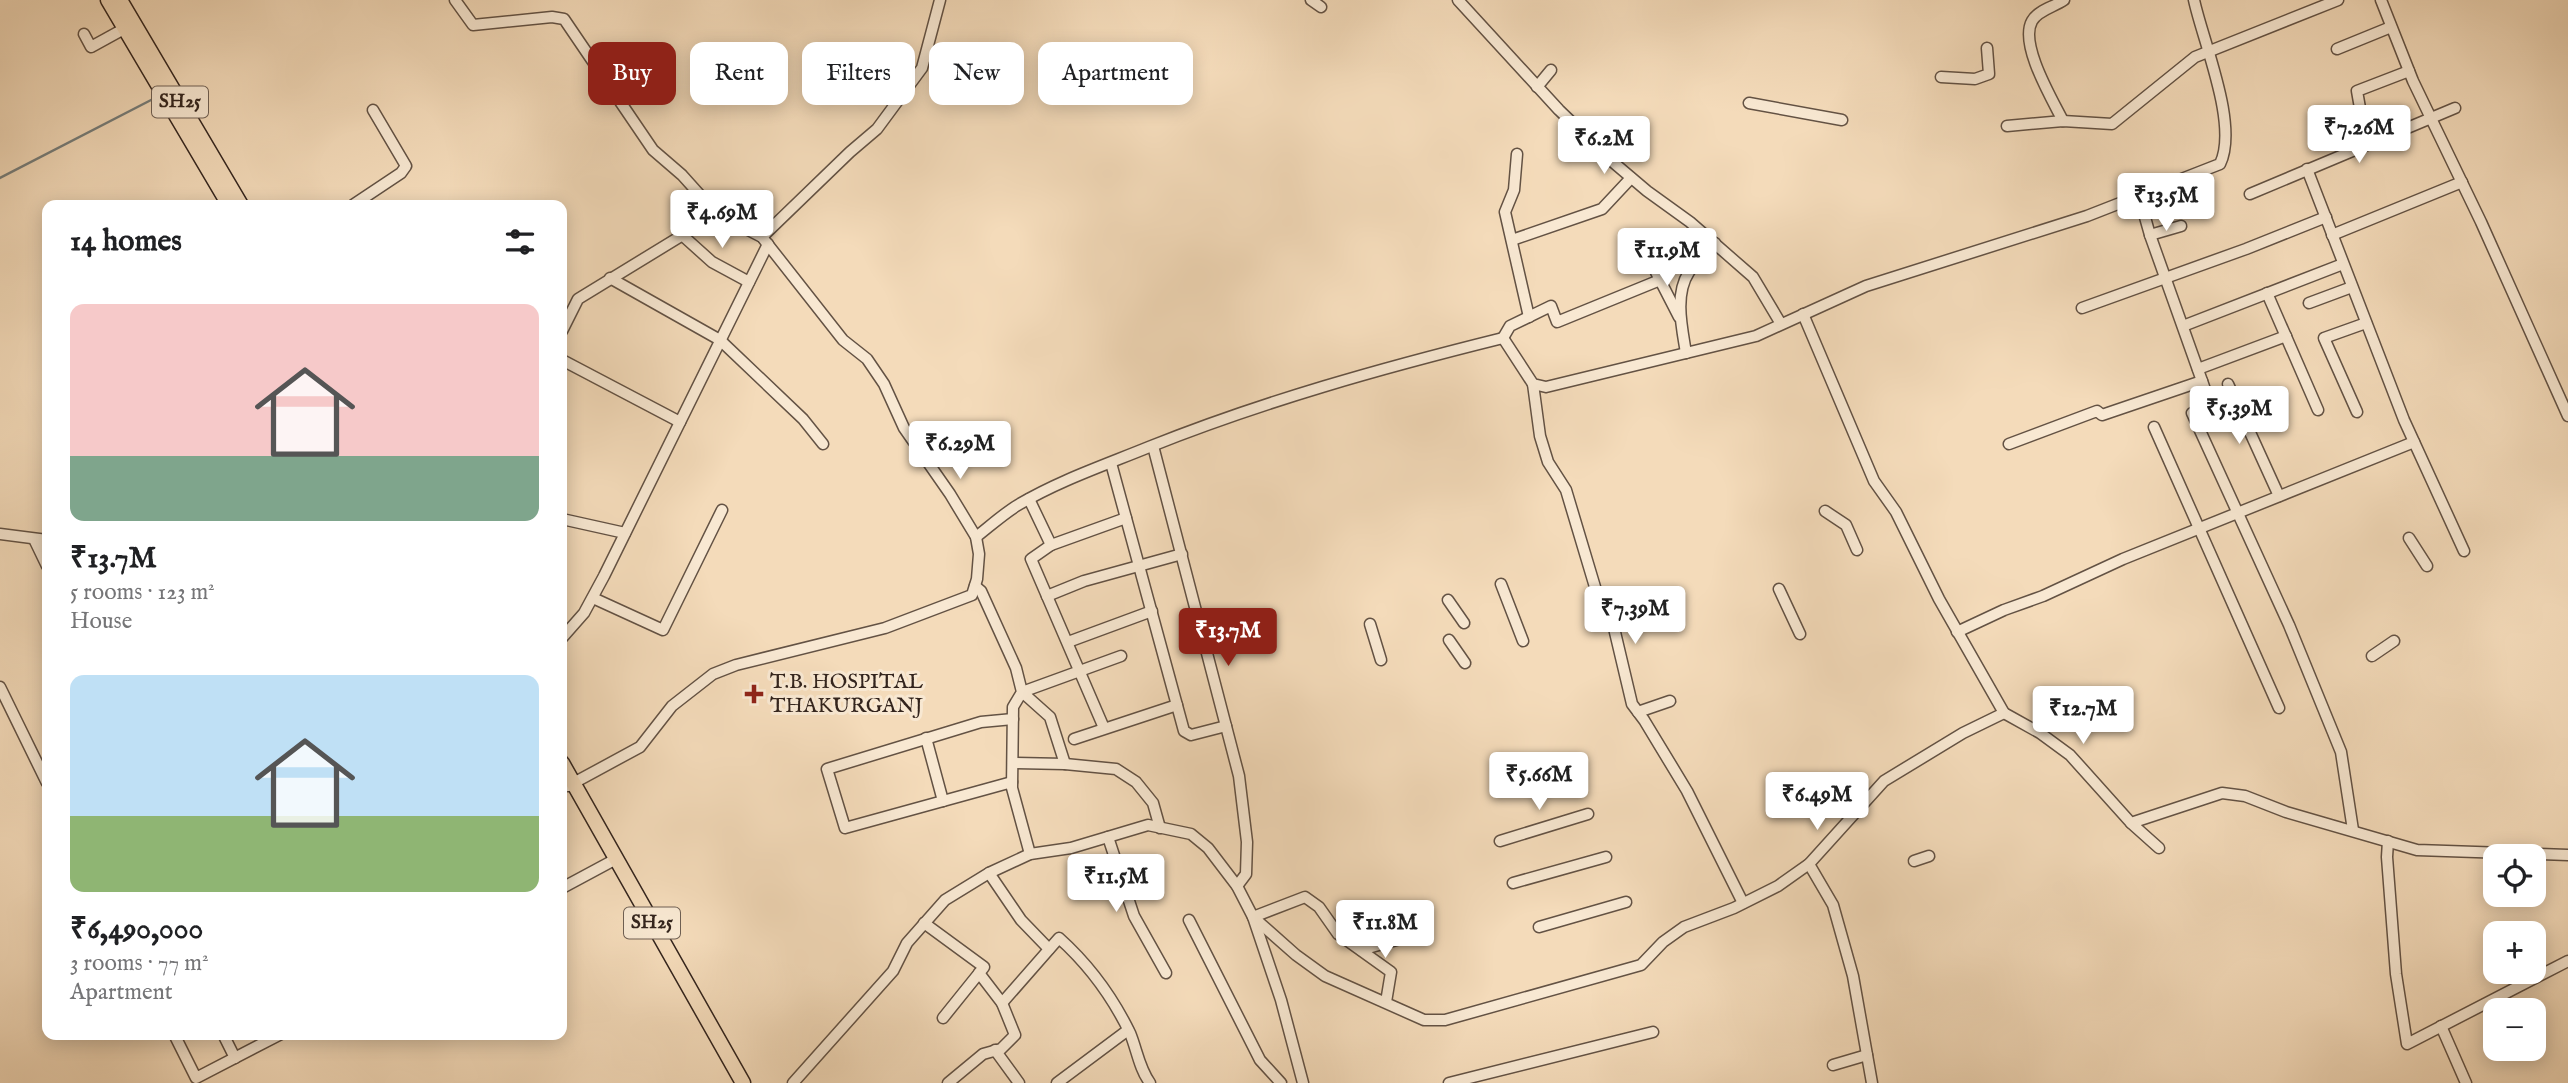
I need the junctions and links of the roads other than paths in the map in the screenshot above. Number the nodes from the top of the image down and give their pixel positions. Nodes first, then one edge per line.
1 (108, 0) edge
2 (120, 0) edge
3 (455, 0) edge
4 (940, 0) edge
5 (1458, 0) edge
6 (2064, 0) edge
7 (2193, 0) edge
8 (2304, 0) edge
9 (2338, 0) edge
10 (2381, 0) edge
11 (2309, 12) junction
12 (129, 26) junction
13 (2391, 27) junction
14 (84, 34) dead end
15 (1987, 48) dead end
16 (2337, 49) dead end
17 (2208, 52) junction
18 (1551, 70) dead end
19 (2409, 71) junction
20 (1941, 77) dead end
21 (1537, 87) junction
22 (1749, 103) dead end
23 (2455, 108) dead end
24 (373, 110) dead end
25 (2432, 119) junction
26 (1842, 120) dead end
27 (2063, 121) junction
28 (2007, 126) dead end
29 (2375, 142) junction
30 (1517, 154) dead end
31 (2307, 169) junction
32 (1631, 178) junction
33 (221, 182) junction
34 (2462, 182) junction
35 (2250, 194) dead end
36 (2139, 196) junction
37 (227, 200) edge
38 (236, 200) edge
39 (360, 200) edge
40 (717, 215) junction
41 (2326, 217) junction
42 (2181, 226) dead end
43 (682, 235) junction
44 (2150, 235) junction
45 (2332, 235) junction
46 (1512, 240) junction
47 (765, 241) junction
48 (1715, 243) junction
49 (1649, 258) dead end
50 (2343, 264) junction
51 (610, 278) junction
52 (2166, 278) junction
53 (1661, 280) junction
54 (749, 282) junction
55 (2353, 287) junction
56 (2267, 293) junction
57 (2309, 303) dead end
58 (2082, 308) dead end
59 (1803, 314) junction
60 (1529, 317) junction
61 (1680, 320) junction
62 (567, 321) edge
63 (2366, 323) junction
64 (1781, 324) junction
65 (2183, 326) junction
66 (2286, 336) junction
67 (1503, 338) junction
68 (720, 340) junction
69 (1686, 353) junction
70 (567, 363) edge
71 (2198, 369) junction
72 (2202, 381) junction
73 (1533, 384) junction
74 (2228, 384) dead end
75 (1546, 387) junction
76 (1535, 399) junction
77 (2318, 410) dead end
78 (2357, 412) dead end
79 (2568, 416) edge
80 (680, 422) junction
81 (2154, 427) dead end
82 (2414, 442) junction
83 (823, 444) dead end
84 (2009, 444) dead end
85 (1153, 446) junction
86 (1111, 463) junction
87 (2279, 496) junction
88 (1030, 499) junction
89 (722, 510) dead end
90 (1825, 511) dead end
91 (2238, 512) junction
92 (1126, 518) junction
93 (567, 520) edge
94 (2199, 528) junction
95 (625, 533) junction
96 (0, 534) edge
97 (976, 537) junction
98 (2409, 538) dead end
99 (34, 539) junction
100 (42, 540) edge
101 (1051, 545) junction
102 (1857, 550) dead end
103 (2463, 551) dead end
104 (1182, 554) junction
105 (42, 556) edge
106 (1139, 565) junction
107 (2427, 566) dead end
108 (1501, 584) dead end
109 (975, 586) junction
110 (1779, 589) dead end
111 (1047, 596) junction
112 (593, 598) junction
113 (1448, 600) dead end
114 (1152, 611) junction
115 (1464, 623) dead end
116 (1370, 624) dead end
117 (567, 632) edge
118 (1957, 632) junction
119 (1800, 634) dead end
120 (1448, 640) dead end
121 (1523, 641) dead end
122 (2394, 641) dead end
123 (1068, 642) junction
124 (1121, 656) dead end
125 (2372, 656) dead end
126 (1381, 660) dead end
127 (1465, 663) dead end
128 (1080, 671) junction
129 (0, 687) edge
130 (1021, 692) junction
131 (1670, 701) dead end
132 (1177, 705) junction
133 (2086, 706) dead end
134 (2279, 708) dead end
135 (2063, 711) dead end
136 (1638, 712) junction
137 (2004, 713) junction
138 (1013, 719) junction
139 (1226, 726) junction
140 (1104, 729) junction
141 (926, 738) junction
142 (1074, 739) dead end
143 (1013, 763) junction
144 (1065, 764) junction
145 (42, 773) edge
146 (568, 782) edge
147 (1012, 782) junction
148 (1831, 791) dead end
149 (943, 801) junction
150 (1859, 809) junction
151 (1588, 814) dead end
152 (2131, 823) junction
153 (1160, 828) junction
154 (2353, 830) junction
155 (1108, 837) junction
156 (1500, 841) dead end
157 (2388, 841) junction
158 (2159, 848) dead end
159 (1030, 854) junction
160 (2568, 855) edge
161 (1929, 856) dead end
162 (1606, 857) dead end
163 (613, 861) junction
164 (1914, 862) dead end
165 (1809, 864) junction
166 (989, 873) junction
167 (1513, 883) dead end
168 (567, 885) edge
169 (1237, 886) junction
170 (1626, 902) dead end
171 (1743, 903) junction
172 (1253, 917) junction
173 (1189, 920) dead end
174 (924, 923) junction
175 (1539, 927) dead end
176 (1400, 939) dead end
177 (1049, 949) junction
178 (1360, 950) junction
179 (2568, 961) edge
180 (675, 969) junction
181 (1166, 972) dead end
182 (979, 973) junction
183 (1386, 1002) junction
184 (1002, 1003) junction
185 (943, 1018) dead end
186 (2441, 1026) junction
187 (1128, 1030) junction
188 (1653, 1032) dead end
189 (177, 1040) edge
190 (226, 1040) edge
191 (270, 1040) edge
192 (995, 1050) junction
193 (1867, 1055) junction
194 (235, 1058) junction
195 (1833, 1065) dead end
196 (735, 1083) edge
197 (743, 1083) edge
198 (793, 1083) edge
199 (948, 1083) edge
200 (1018, 1083) edge
201 (1057, 1083) edge
202 (1150, 1083) edge
203 (1281, 1083) edge
204 (1303, 1083) edge
205 (1449, 1083) edge
206 (1872, 1083) edge
207 (2466, 1083) edge

1 - 12 main road, SH25
2 - 12 main road, SH25
3 - 40 street
4 - 47 street
5 - 21 street
6 - 27 street
7 - 17 street
8 - 11 street
9 - 11 street
10 - 13 street
11 - 17 street
12 - 14 street
12 - 33 main road, SH25
13 - 16 street
13 - 19 street
15 - 20 street
17 - 27 street
17 - 36 street
18 - 21 street
19 - 25 street
19 - 29 street
21 - 32 street
22 - 26 street
23 - 25 street
24 - 39 street
25 - 29 street
25 - 34 street
27 - 28 street
29 - 31 street
30 - 46 street
31 - 35 street
31 - 41 street
32 - 46 street
32 - 48 street
33 - 37 main road, SH25
33 - 38 main road, SH25
34 - 45 street
34 - 79 street
36 - 44 street
36 - 59 street
40 - 43 street
40 - 47 street
41 - 45 street
41 - 52 street
42 - 44 street
43 - 51 street
43 - 54 street
44 - 52 street
45 - 50 street
46 - 60 street
47 - 54 street
47 - 97 street
48 - 61 street
48 - 64 street
49 - 53 street
50 - 55 street
50 - 56 street
51 - 62 street
51 - 68 street
52 - 58 street
52 - 65 street
53 - 60 street
53 - 61 street
54 - 68 street
55 - 57 street
55 - 63 street
56 - 65 street
56 - 66 street
59 - 64 street
59 - 118 street
60 - 67 street
61 - 69 street
63 - 78 street
63 - 82 street
64 - 69 street
65 - 71 street
66 - 71 street
66 - 77 street
67 - 73 street
67 - 85 street
68 - 80 street
68 - 83 street
69 - 75 street
70 - 80 street
71 - 72 street
72 - 84 street
72 - 91 street
73 - 75 street
73 - 76 street
74 - 87 street
75 - 76 street
76 - 136 street
80 - 95 street
81 - 94 street
82 - 87 street
82 - 103 street
85 - 86 street
85 - 104 street
86 - 88 street
86 - 92 street
87 - 91 street
88 - 97 street
88 - 101 street
89 - 112 street
90 - 102 street
91 - 94 street
91 - 154 street
92 - 101 street
92 - 106 street
93 - 95 street
94 - 118 street
94 - 134 street
95 - 112 street
96 - 99 street
97 - 109 street
98 - 107 street
99 - 100 street
99 - 105 street
101 - 111 street
104 - 106 street
104 - 139 street
106 - 111 street
106 - 114 street
108 - 121 street
109 - 130 street
109 - 146 street
110 - 119 street
111 - 123 street
112 - 117 street
113 - 115 street
114 - 123 street
114 - 132 street
116 - 126 street
118 - 137 street
120 - 127 street
122 - 125 street
123 - 128 street
124 - 128 street
128 - 130 street
128 - 140 street
129 - 145 street
130 - 138 street
130 - 144 street
131 - 136 street
132 - 139 street
132 - 140 street
133 - 135 street
136 - 171 street
137 - 150 street
137 - 152 street
138 - 141 street
138 - 143 street
139 - 169 street
140 - 142 street
141 - 149 street
141 - 149 street
143 - 144 street
143 - 147 street
144 - 153 street
146 - 163 main road, SH25
147 - 149 street
147 - 159 street
148 - 150 street
150 - 165 street
151 - 156 street
152 - 154 street
152 - 158 street
153 - 155 street
153 - 169 street
154 - 157 street
155 - 159 street
155 - 181 street
157 - 160 street
157 - 186 street
159 - 166 street
161 - 164 street
162 - 167 street
163 - 168 street
163 - 180 main road, SH25
165 - 171 street
165 - 193 street
166 - 174 street
166 - 177 street
169 - 172 street
170 - 175 street
171 - 183 street
172 - 178 street
172 - 183 street
172 - 204 street
173 - 203 street
174 - 182 street
174 - 198 street
176 - 178 street
177 - 184 street
177 - 187 street
178 - 183 street
179 - 186 street
180 - 196 main road, SH25
180 - 197 main road, SH25
182 - 184 street
182 - 185 street
184 - 192 street
186 - 207 street
187 - 201 street
187 - 202 street
188 - 205 street
189 - 194 street
190 - 194 street
191 - 194 street
192 - 199 street
192 - 200 street
193 - 195 street
193 - 206 street

